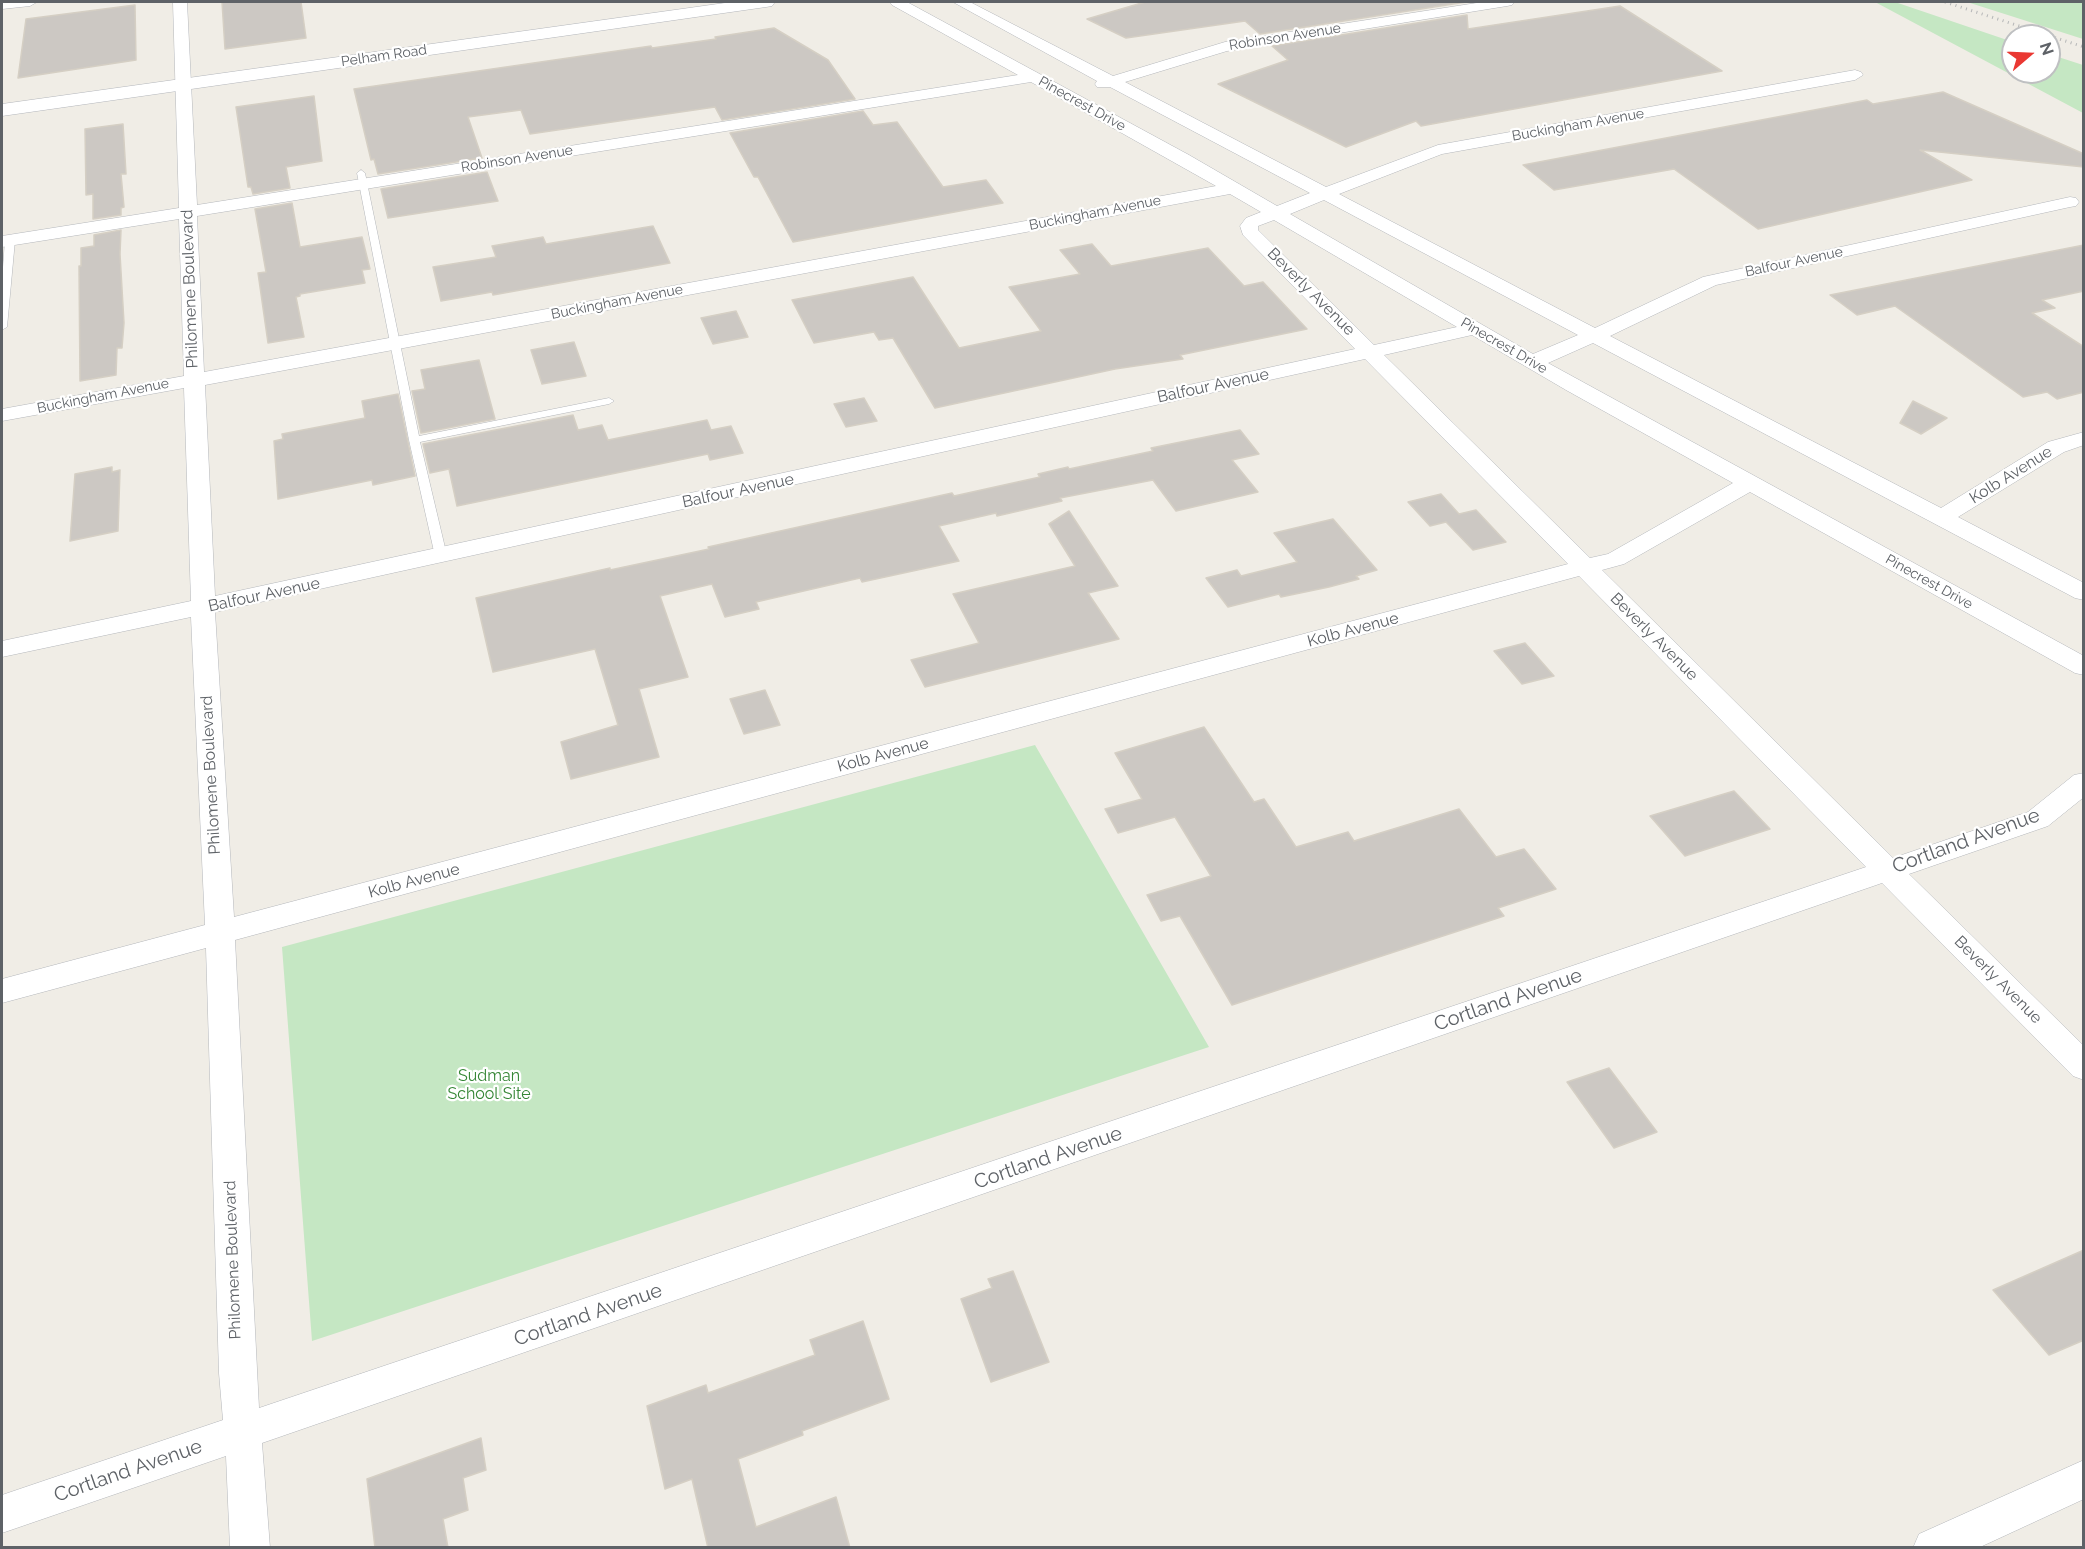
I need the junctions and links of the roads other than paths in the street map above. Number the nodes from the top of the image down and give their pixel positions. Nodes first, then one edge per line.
1 (30, 2) edge
2 (180, 2) edge
3 (766, 2) edge
4 (897, 2) edge
5 (1507, 2) edge
6 (2, 5) edge
7 (966, 5) edge
8 (927, 19) junction
9 (1856, 75) dead end
10 (1032, 76) junction
11 (1111, 82) junction
12 (181, 84) junction
13 (1067, 96) junction
14 (2, 110) edge
15 (363, 178) junction
16 (1232, 188) junction
17 (1324, 193) junction
18 (2070, 202) dead end
19 (187, 212) junction
20 (1275, 213) junction
21 (6, 241) edge
22 (2, 327) edge
23 (1474, 329) junction
24 (1596, 336) junction
25 (396, 344) junction
26 (1370, 352) junction
27 (1532, 362) junction
28 (194, 379) junction
29 (609, 400) dead end
30 (2, 415) edge
31 (2084, 438) edge
32 (414, 440) junction
33 (1750, 483) junction
34 (1941, 518) junction
35 (441, 556) junction
36 (1584, 568) junction
37 (2084, 593) edge
38 (204, 608) junction
39 (2, 649) edge
40 (2084, 667) edge
41 (2084, 782) edge
42 (1889, 870) junction
43 (219, 933) junction
44 (2, 992) edge
45 (2084, 1067) edge
46 (241, 1432) junction
47 (2084, 1479) edge
48 (2, 1514) edge
49 (250, 1548) edge
50 (1933, 1548) edge

1 - 6 street
2 - 12 street, Philomene Boulevard
3 - 12 main road, Pelham Road
4 - 8 street, Pinecrest Drive
5 - 11 street, Robinson Avenue
7 - 8 street, Pinecrest Drive
7 - 11 street, Pinecrest Drive
8 - 10 street, Pinecrest Drive
9 - 17 street, Buckingham Avenue
10 - 13 street, Pinecrest Drive
10 - 15 street, Robinson Avenue
11 - 13 street, Robinson Avenue
11 - 17 street, Pinecrest Drive
12 - 14 main road, Pelham Road
12 - 19 street, Philomene Boulevard
13 - 16 street, Pinecrest Drive
15 - 19 street, Robinson Avenue
15 - 25 lane
16 - 20 street, Pinecrest Drive
16 - 25 street, Buckingham Avenue
17 - 20 street, Buckingham Avenue
17 - 24 street, Pinecrest Drive
18 - 24 street, Balfour Avenue
19 - 21 street, Robinson Avenue
19 - 28 street, Philomene Boulevard
20 - 23 street, Pinecrest Drive
20 - 26 street, Beverly Avenue
21 - 22 lane
23 - 26 street, Balfour Avenue
23 - 27 street, Pinecrest Drive
24 - 27 street, Balfour Avenue
24 - 34 street, Pinecrest Drive
25 - 28 street, Buckingham Avenue
25 - 32 lane
26 - 35 street, Balfour Avenue
26 - 36 street, Beverly Avenue
27 - 33 street, Pinecrest Drive
28 - 30 street, Buckingham Avenue
28 - 38 street, Philomene Boulevard
29 - 32 lane
31 - 34 street, Kolb Avenue
32 - 35 lane
33 - 36 street, Kolb Avenue
33 - 40 street, Pinecrest Drive
34 - 37 street, Pinecrest Drive
35 - 38 street, Balfour Avenue
36 - 42 street, Beverly Avenue
36 - 43 street, Kolb Avenue
38 - 39 street, Balfour Avenue
38 - 43 street, Philomene Boulevard
41 - 42 street, Cortland Avenue
42 - 45 street, Beverly Avenue
42 - 46 street, Cortland Avenue
43 - 44 street, Kolb Avenue
43 - 46 street, Philomene Boulevard
46 - 48 street, Cortland Avenue
46 - 49 street, Philomene Boulevard
47 - 50 street

